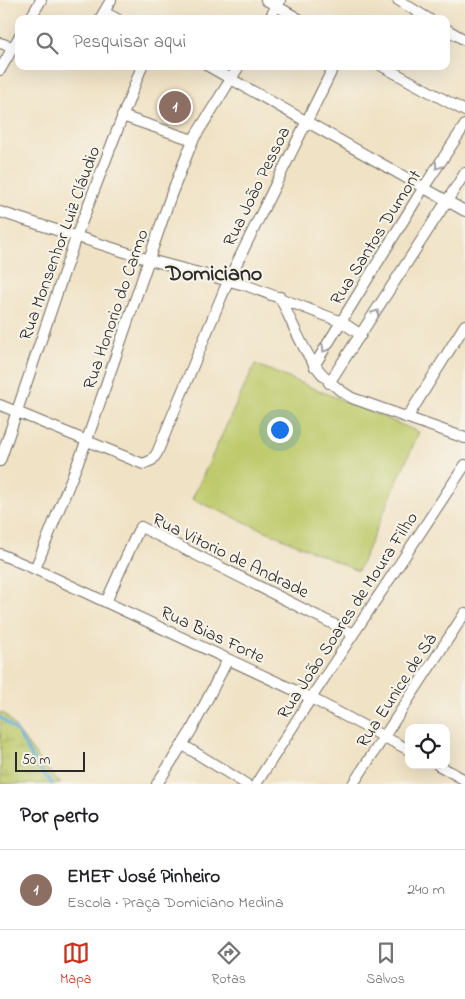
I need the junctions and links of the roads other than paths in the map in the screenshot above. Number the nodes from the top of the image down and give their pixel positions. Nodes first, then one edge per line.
1 (41, 0) edge
2 (111, 0) edge
3 (266, 0) edge
4 (398, 0) edge
5 (279, 3) edge
6 (32, 15) edge
7 (102, 15) edge
8 (272, 15) edge
9 (294, 15) edge
10 (422, 15) edge
11 (450, 31) edge
12 (465, 40) edge
13 (0, 43) edge
14 (15, 44) edge
15 (13, 47) junction
16 (1, 65) edge
17 (140, 70) edge
18 (216, 70) edge
19 (237, 70) edge
20 (332, 70) edge
21 (389, 70) edge
22 (232, 78) junction
23 (465, 111) edge
24 (122, 116) junction
25 (306, 120) junction
26 (465, 125) edge
27 (193, 140) junction
28 (465, 173) edge
29 (424, 187) junction
30 (448, 200) junction
31 (465, 211) edge
32 (0, 212) edge
33 (76, 237) junction
34 (150, 260) junction
35 (228, 281) junction
36 (280, 297) junction
37 (342, 322) junction
38 (465, 325) edge
39 (361, 335) junction
40 (314, 366) junction
41 (329, 383) junction
42 (0, 405) edge
43 (17, 412) junction
44 (407, 418) junction
45 (465, 438) edge
46 (86, 440) junction
47 (0, 461) edge
48 (465, 465) edge
49 (0, 554) edge
50 (36, 569) junction
51 (106, 602) junction
52 (465, 613) edge
53 (353, 634) junction
54 (228, 659) junction
55 (311, 698) junction
56 (385, 737) junction
57 (183, 745) junction
58 (405, 748) edge
59 (445, 769) edge
60 (462, 778) edge
61 (157, 784) edge
62 (246, 784) edge
63 (256, 784) edge
64 (353, 784) edge

1 - 6 street
2 - 7 street
3 - 5 street
4 - 10 street
5 - 8 street
5 - 9 street
11 - 12 street
13 - 15 street
14 - 15 street
15 - 16 street
17 - 24 street, Rua Monsenhor Luiz Cláudio
18 - 22 street
19 - 22 street, Rua Honorio do Carmo
20 - 25 street, Rua João Pessoa
21 - 23 street
22 - 25 street
22 - 27 street, Rua Honorio do Carmo
24 - 27 street
24 - 33 street, Rua Monsenhor Luiz Cláudio
25 - 29 street
25 - 35 street, Rua João Pessoa
26 -> 29 street, Rua Santos Dumont
27 - 34 street, Rua Honorio do Carmo
28 - 30 street
29 - 30 street
29 - 37 street, Rua Santos Dumont
30 - 31 street
39 -> 30 street
32 - 33 street
33 - 34 street
33 - 43 street, Rua Monsenhor Luiz Cláudio
34 - 35 street
34 - 46 street, Rua Honorio do Carmo
35 - 36 street
35 - 46 street, Rua João Pessoa
36 - 37 street
36 - 40 street
37 - 39 street
37 -> 40 street, Rua Santos Dumont
38 - 44 street
39 - 41 street
40 - 41 street
41 - 44 street
42 - 43 street
43 - 46 street
43 - 47 street, Rua Monsenhor Luiz Cláudio
44 - 45 street
46 - 50 street, Rua Honorio do Carmo
48 - 53 street, Rua João Soares de Moura Filho
49 - 50 street, Rua Bias Forte
50 - 51 street, Rua Bias Forte
51 - 53 street, Rua Vitorio de Andrade
51 - 54 street, Rua Bias Forte
52 - 56 street, Rua Eunice de Sá
53 - 55 street, Rua João Soares de Moura Filho
54 - 55 street, Rua Bias Forte
54 - 57 street
55 - 56 street, Rua Bias Forte
55 - 63 street, Rua João Soares de Moura Filho
56 - 58 street, Rua Bias Forte
56 - 64 street, Rua Eunice de Sá
57 - 61 street
57 - 62 street
59 - 60 street

